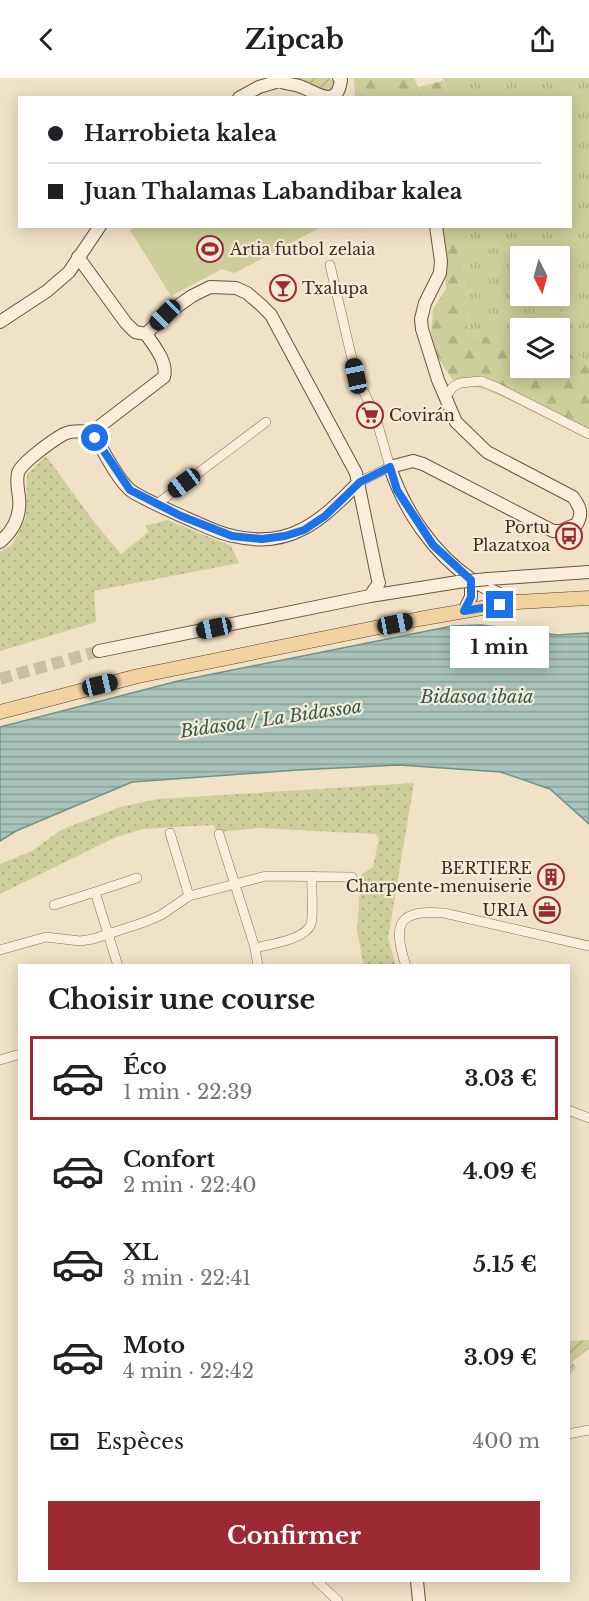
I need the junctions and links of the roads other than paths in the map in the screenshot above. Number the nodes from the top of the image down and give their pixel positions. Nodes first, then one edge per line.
1 (271, 81) edge
2 (243, 96) edge
3 (320, 96) edge
4 (99, 228) edge
5 (436, 228) edge
6 (78, 257) junction
7 (330, 265) dead end
8 (0, 322) edge
9 (146, 334) junction
10 (446, 396) junction
11 (266, 422) dead end
12 (92, 432) junction
13 (589, 434) edge
14 (390, 467) junction
15 (360, 482) junction
16 (157, 504) junction
17 (0, 542) edge
18 (589, 572) edge
19 (471, 580) junction
20 (378, 584) junction
21 (399, 591) junction
22 (370, 596) junction
23 (589, 598) edge
24 (518, 602) junction
25 (464, 611) junction
26 (99, 651) tunnel mouth
27 (0, 712) edge
28 (170, 833) dead end
29 (219, 834) dead end
30 (312, 876) junction
31 (352, 877) dead end
32 (137, 878) dead end
33 (234, 883) junction
34 (95, 892) junction
35 (189, 896) junction
36 (54, 905) dead end
37 (109, 934) junction
38 (589, 946) edge
39 (255, 948) junction
40 (0, 950) edge
41 (117, 964) edge
42 (258, 964) edge
43 (405, 964) edge
44 (18, 1054) edge
45 (0, 1059) edge
46 (570, 1111) edge
47 (589, 1118) edge
48 (589, 1430) edge
49 (570, 1434) edge
50 (318, 1582) edge
51 (417, 1582) edge
52 (338, 1601) edge
53 (419, 1601) edge

1 - 2 street
1 - 3 street
4 - 6 street
5 - 10 street
6 - 8 street
6 - 9 street
7 - 14 street
9 - 12 street
9 - 15 street
10 - 13 street
10 - 14 street
11 - 16 street
12 - 16 street
12 - 17 street
14 - 15 street
14 - 19 street
15 - 16 street
15 - 20 street
18 - 21 street, bridge
19 - 24 street
19 - 25 street
20 - 21 street
20 - 22 street
21 - 22 street
22 - 26 street
23 - 24 main road
24 - 25 main road
25 - 27 main road
28 - 35 street
29 - 33 street
30 - 31 street
30 - 33 street
30 - 39 street
32 - 34 street
33 - 35 street
33 - 39 street
34 - 36 street
34 - 37 street
35 - 37 street
37 - 40 street
37 - 41 street
38 - 43 street
39 - 42 street
44 - 45 street
46 - 47 street
48 - 49 street
50 - 52 street
51 - 53 street

